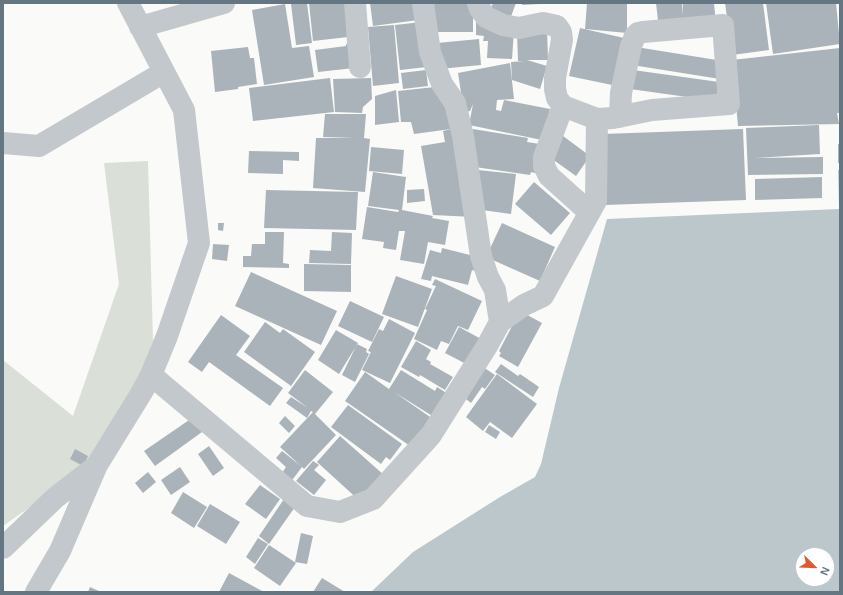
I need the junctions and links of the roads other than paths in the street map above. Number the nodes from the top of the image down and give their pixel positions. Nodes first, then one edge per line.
1 (128, 3) edge
2 (224, 3) edge
3 (355, 3) edge
4 (424, 3) edge
5 (478, 3) edge
6 (173, 10) edge
7 (140, 26) junction
8 (360, 66) dead end
9 (164, 72) junction
10 (563, 106) junction
11 (620, 117) junction
12 (597, 119) junction
13 (3, 143) edge
14 (589, 212) junction
15 (500, 322) junction
16 (150, 375) junction
17 (97, 465) junction
18 (3, 548) edge
19 (36, 592) edge

1 - 7 street
2 - 6 street
3 - 8 street
4 - 15 street
5 - 10 street
6 - 7 street
7 - 9 street
9 - 13 street
9 - 16 street
10 - 12 street
10 - 14 street
11 - 11 street
11 - 12 street
12 - 14 street
14 - 15 street
15 - 16 street
16 - 17 street
17 - 18 street
17 - 19 street

